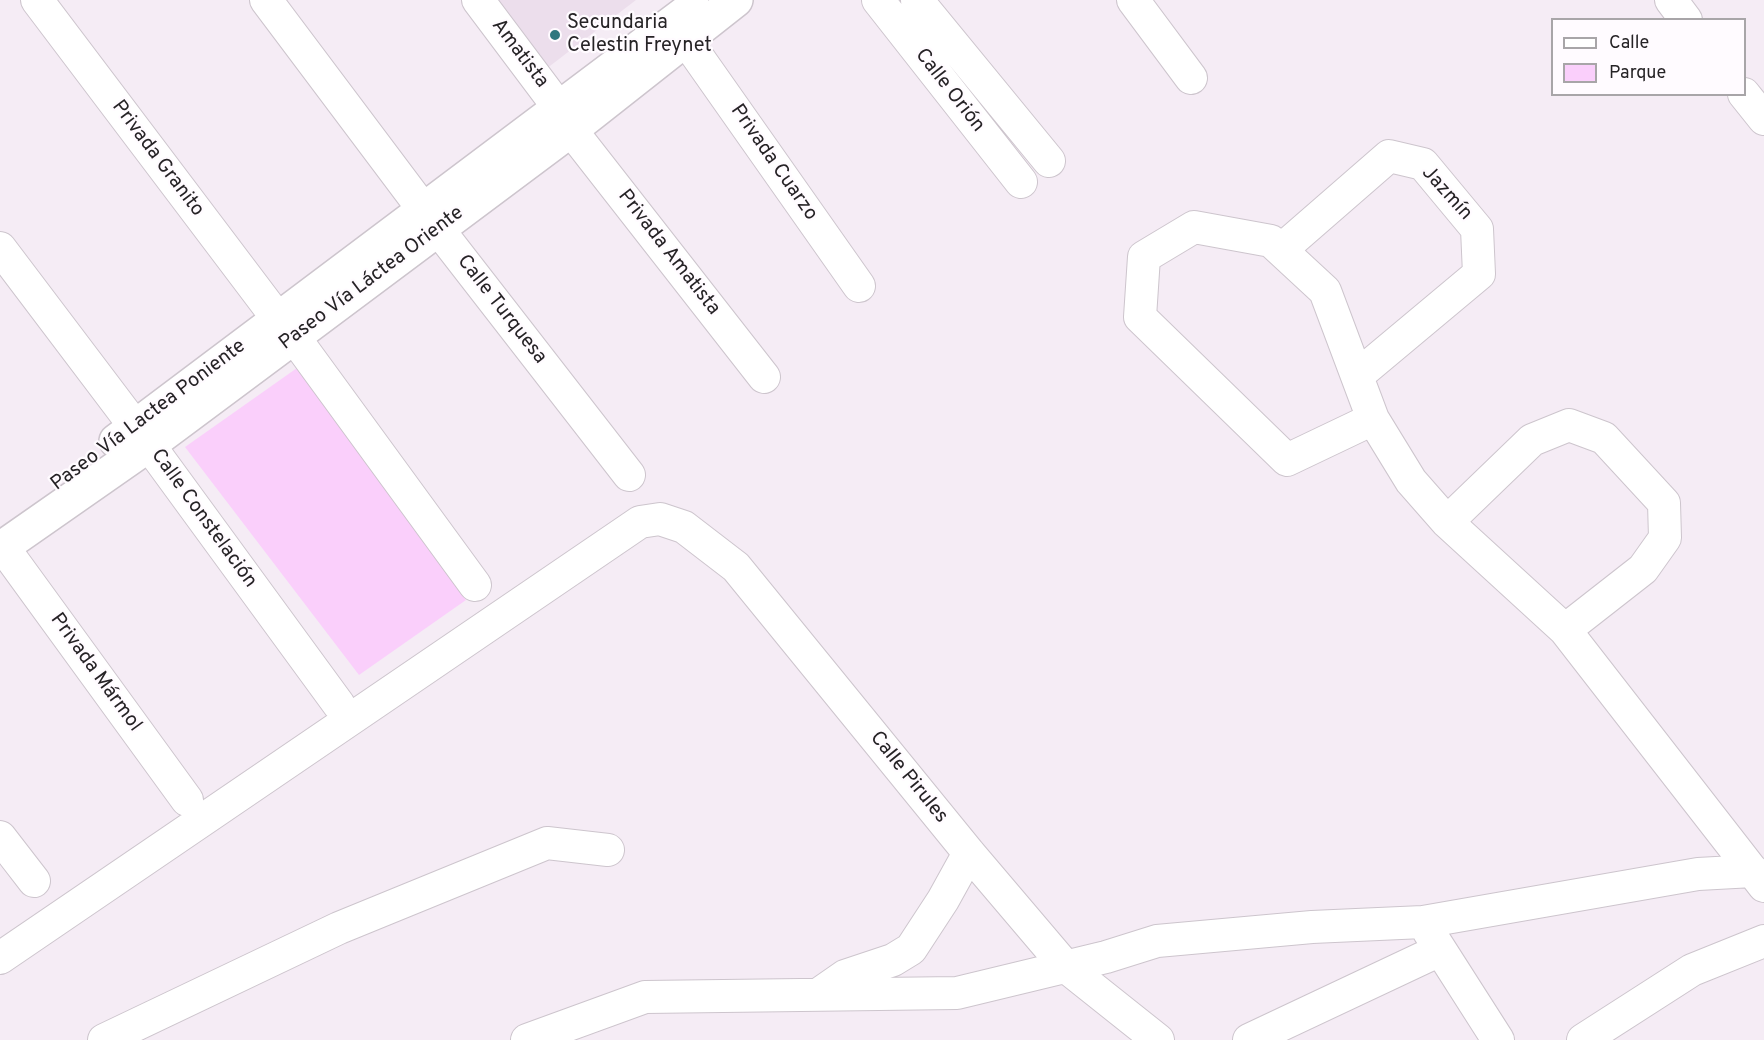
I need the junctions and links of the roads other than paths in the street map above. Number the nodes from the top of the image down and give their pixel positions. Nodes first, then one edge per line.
1 (37, 0) edge
2 (266, 0) edge
3 (478, 0) edge
4 (701, 0) edge
5 (736, 0) edge
6 (878, 0) edge
7 (917, 0) edge
8 (1133, 0) edge
9 (1671, 0) edge
10 (1684, 18) edge
11 (686, 40) junction
12 (1191, 78) dead end
13 (1746, 96) edge
14 (565, 119) junction
15 (1764, 119) edge
16 (1049, 161) dead end
17 (1021, 182) dead end
18 (430, 220) junction
19 (0, 248) edge
20 (1281, 250) junction
21 (859, 286) dead end
22 (286, 328) junction
23 (764, 376) dead end
24 (1357, 376) junction
25 (1373, 419) junction
26 (142, 436) junction
27 (629, 475) dead end
28 (1447, 522) junction
29 (1, 541) edge
30 (475, 585) dead end
31 (1565, 630) junction
32 (339, 705) dead end
33 (187, 800) dead end
34 (0, 837) edge
35 (608, 850) dead end
36 (969, 853) junction
37 (1759, 879) edge
38 (34, 881) dead end
39 (1423, 922) junction
40 (1764, 941) edge
41 (1440, 950) junction
42 (0, 958) edge
43 (1065, 966) junction
44 (819, 994) junction
45 (104, 1040) edge
46 (527, 1040) edge
47 (1158, 1040) edge
48 (1249, 1040) edge
49 (1498, 1040) edge
50 (1582, 1040) edge

1 - 22 street, Privada Granito
2 - 18 street, Calle Turquesa
3 - 14 street, Amatista
4 - 14 street
5 - 11 street, Paseo Vía Láctea Oriente
6 - 17 street, Calle Orión
7 - 16 street, Calle Orión
8 - 12 street
9 - 10 street
11 - 14 street, Paseo Vía Láctea Oriente
11 - 21 street, Privada Cuarzo
13 - 15 street
14 - 18 street, Paseo Vía Láctea Oriente
14 - 23 street, Privada Amatista
18 - 22 street, Paseo Vía Láctea Oriente
18 - 27 street, Calle Turquesa
19 - 26 street, Calle Constelación
20 - 24 street
20 - 24 street, Jazmín
20 - 25 street
22 - 26 street, Paseo Vía Láctea Oriente
22 - 30 street, Privada Granito
24 - 25 street
25 - 28 street
26 - 29 street, Paseo Vía Láctea Oriente
26 - 32 street, Calle Constelación
28 - 31 street
28 - 31 street
29 - 33 street, Privada Mármol
31 - 37 street
34 - 38 street
35 - 45 street
36 - 42 street, Calle Pirules
36 - 43 street, Calle Pirules
36 - 44 street
37 - 39 street
39 - 41 street
39 - 43 street
40 - 50 street
41 - 48 street
41 - 49 street
43 - 44 street
43 - 47 street, Calle Pirules
44 - 46 street

